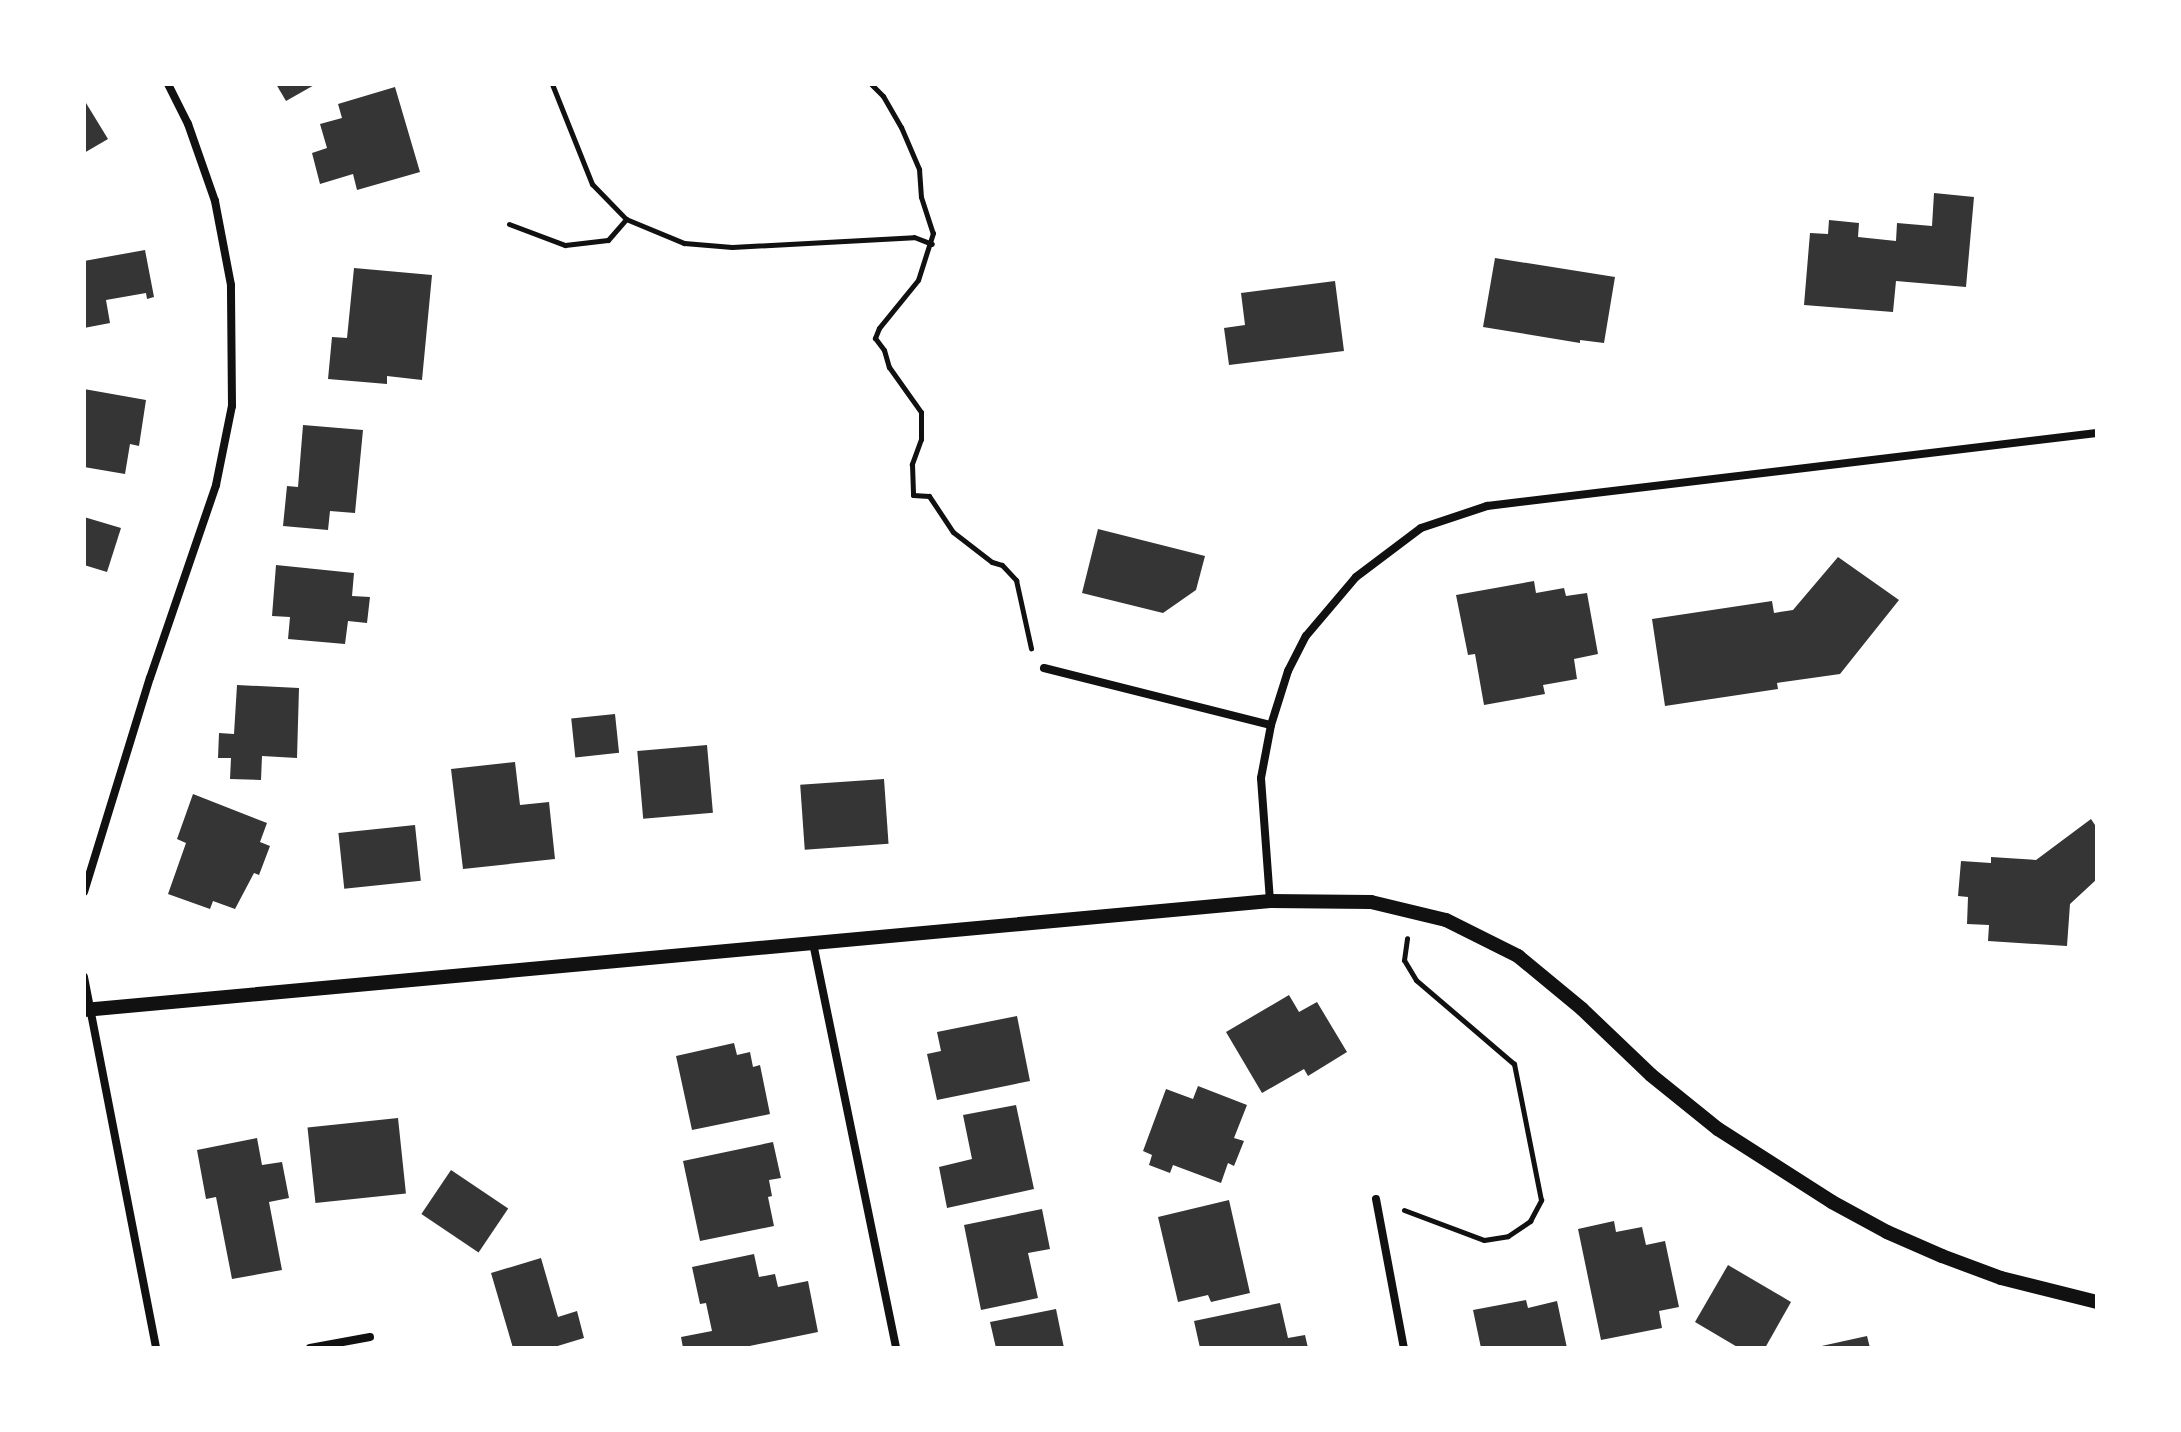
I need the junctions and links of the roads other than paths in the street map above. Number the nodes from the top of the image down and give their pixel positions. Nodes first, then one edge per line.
1 (168, 84) edge
2 (2097, 433) edge
3 (1044, 668) road end
4 (1271, 725) junction
5 (84, 892) edge
6 (1270, 901) junction
7 (813, 943) junction
8 (84, 977) edge
9 (87, 1009) edge
10 (1376, 1199) road end
11 (2097, 1302) edge
12 (370, 1337) dead end
13 (156, 1348) edge
14 (310, 1348) edge
15 (896, 1348) edge
16 (1404, 1348) edge

1 - 5 street
2 - 4 street
3 - 4 street
4 - 6 street
6 - 7 street
6 - 11 street
7 - 9 street
7 - 15 street
8 - 9 street
9 - 13 street
10 - 16 street
12 - 14 street

